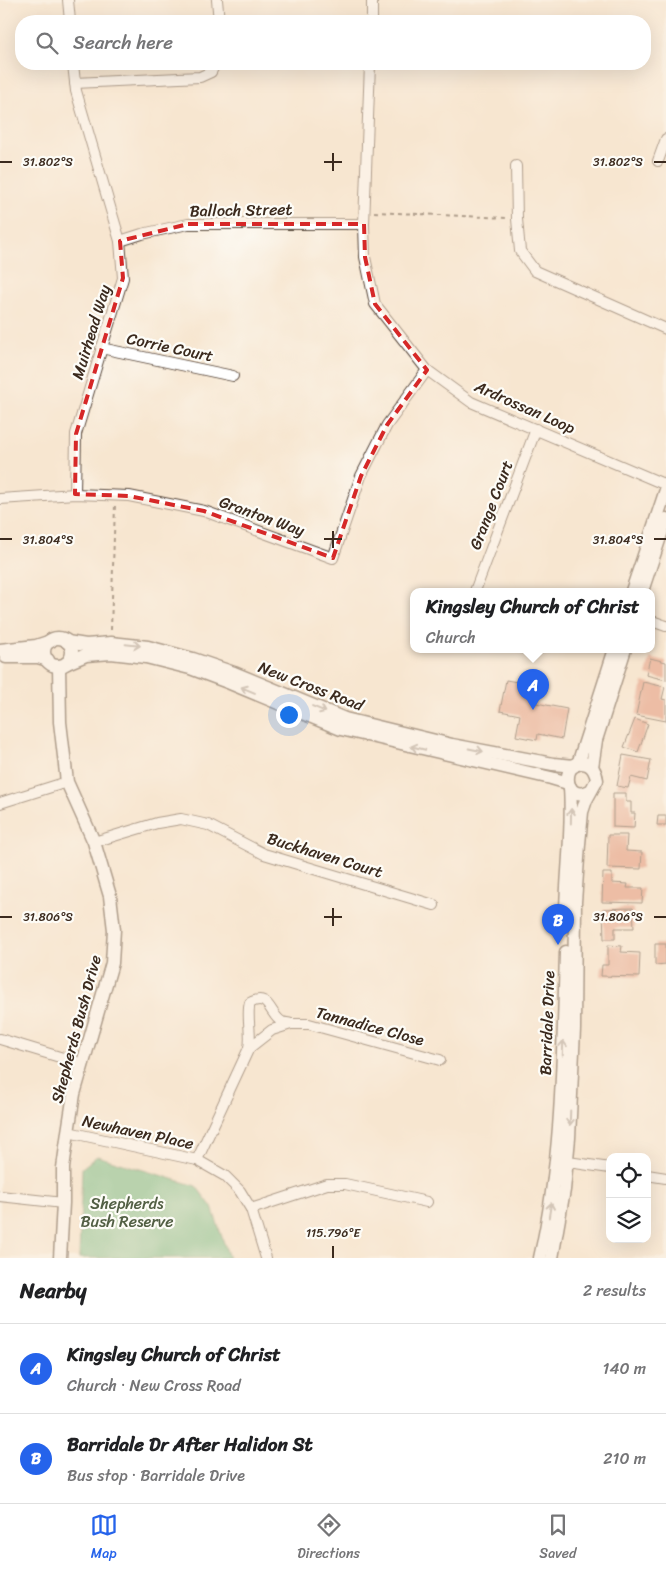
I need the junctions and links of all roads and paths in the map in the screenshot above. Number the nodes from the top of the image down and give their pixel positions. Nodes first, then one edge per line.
1 (68, 0) edge
2 (217, 0) edge
3 (372, 0) edge
4 (69, 15) edge
5 (218, 15) edge
6 (372, 15) edge
7 (74, 70) edge
8 (212, 70) edge
9 (370, 70) edge
10 (75, 83) junction
11 (666, 139) edge
12 (658, 161) dead end
13 (516, 166) dead end
14 (364, 212) junction
15 (517, 219) junction
16 (364, 224) junction
17 (120, 241) junction
18 (666, 329) edge
19 (101, 348) junction
20 (427, 370) junction
21 (233, 376) dead end
22 (536, 429) junction
23 (666, 485) edge
24 (666, 490) edge
25 (75, 494) junction
26 (115, 496) junction
27 (0, 499) edge
28 (666, 519) edge
29 (476, 588) edge
30 (633, 588) edge
31 (643, 588) edge
32 (51, 641) junction
33 (67, 642) junction
34 (111, 643) junction
35 (0, 650) edge
36 (614, 653) edge
37 (624, 653) edge
38 (0, 658) edge
39 (58, 663) junction
40 (576, 765) junction
41 (592, 767) junction
42 (67, 782) junction
43 (569, 785) junction
44 (590, 791) junction
45 (0, 803) edge
46 (94, 842) junction
47 (434, 905) dead end
48 (291, 1024) junction
49 (0, 1039) edge
50 (250, 1048) junction
51 (440, 1060) dead end
52 (84, 1064) junction
53 (68, 1132) junction
54 (197, 1160) junction
55 (562, 1161) junction
56 (606, 1167) edge
57 (651, 1176) edge
58 (666, 1178) edge
59 (0, 1196) edge
60 (427, 1202) dead end
61 (63, 1203) junction
62 (251, 1209) junction
63 (60, 1258) edge
64 (266, 1258) edge
65 (540, 1258) edge
66 (552, 1258) edge

1 - 4 street
2 - 5 street
3 - 6 street
7 - 10 street, Muirhead Way
8 - 10 street
9 - 14 street, Ardrossan Loop
10 - 17 street, Muirhead Way
11 - 12 street
13 - 15 street
14 - 15 path
14 - 16 street, Ardrossan Loop
15 - 18 street
16 - 17 street, Balloch Street
16 - 20 street, Ardrossan Loop
17 - 19 street, Muirhead Way
19 - 21 street, Corrie Court
19 - 25 street, Muirhead Way
20 - 22 street, Ardrossan Loop
20 - 26 street, Granton Way
22 - 23 street, Ardrossan Loop
22 - 29 street, Grange Court
24 - 30 street
25 - 26 street, Granton Way
25 - 27 street, Granton Way
26 - 34 path
28 - 31 street
32 - 33 street
32 - 35 street
32 - 39 street
33 - 34 street, New Cross Road
33 - 39 street
34 -> 40 street, New Cross Road
36 - 40 street
37 - 41 street
38 - 39 street, New Cross Road
39 - 42 street, Shepherds Bush Drive
43 -> 39 street, New Cross Road
40 - 41 street
40 - 43 street
41 - 44 street
42 - 45 street
42 - 46 street, Shepherds Bush Drive
43 - 44 street
55 -> 43 street, Barridale Drive
44 -> 55 street, Barridale Drive
46 - 47 street, Buckhaven Court
46 - 52 street, Shepherds Bush Drive
48 - 50 street, Tannadice Close
48 - 50 street, Tannadice Close
48 - 51 street, Tannadice Close
49 - 52 street
50 - 54 street, Tannadice Close
52 - 53 street, Shepherds Bush Drive
53 - 54 street, Newhaven Place
53 - 61 street, Shepherds Bush Drive
54 - 62 street, Newhaven Place
55 - 56 street
65 -> 55 street, Barridale Drive
55 - 66 street, Barridale Drive
57 - 58 street
59 - 61 street
60 - 62 street
61 - 63 street, Shepherds Bush Drive
62 - 64 street, Newhaven Place

